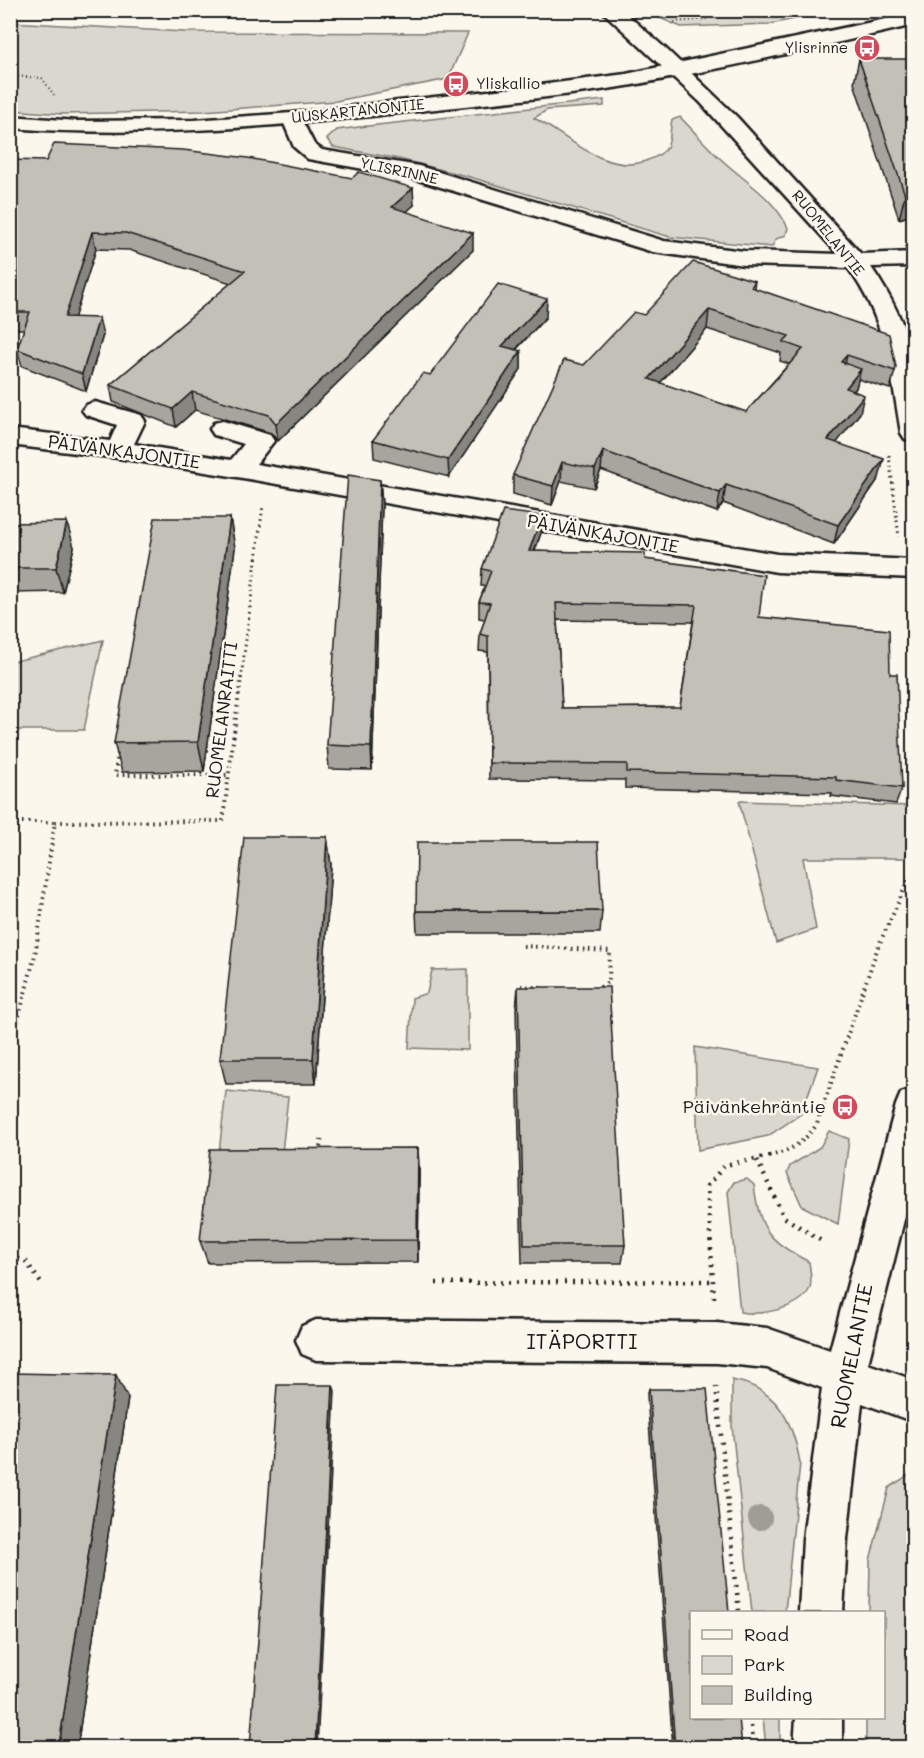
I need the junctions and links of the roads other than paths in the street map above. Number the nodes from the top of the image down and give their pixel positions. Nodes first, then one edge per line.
1 (610, 10) edge
2 (914, 19) edge
3 (676, 70) junction
4 (292, 119) junction
5 (10, 122) edge
6 (914, 259) edge
7 (854, 261) junction
8 (95, 410) dead end
9 (223, 429) dead end
10 (914, 433) edge
11 (10, 437) edge
12 (118, 450) junction
13 (237, 469) junction
14 (914, 569) edge
15 (914, 1105) edge
16 (316, 1340) dead end
17 (844, 1376) junction
18 (914, 1401) edge
19 (821, 1611) edge
20 (819, 1719) edge
21 (818, 1748) edge

1 - 3 street, RUOMELANTIE
2 - 3 street, UUSKARTANONTIE
3 - 4 street, UUSKARTANONTIE
3 - 7 street, RUOMELANTIE
4 - 5 street, UUSKARTANONTIE
4 - 7 street, YLISRINNE
6 - 7 street, YLISRINNE
7 - 10 street, RUOMELANTIE
8 - 12 street
9 - 13 street
11 - 12 street, PÄIVÄNKAJONTIE
12 - 13 street, PÄIVÄNKAJONTIE
13 - 14 street, PÄIVÄNKAJONTIE
15 - 17 street, RUOMELANTIE
16 - 17 street, ITÄPORTTI
17 - 18 street
17 - 19 street, RUOMELANTIE
20 - 21 street

